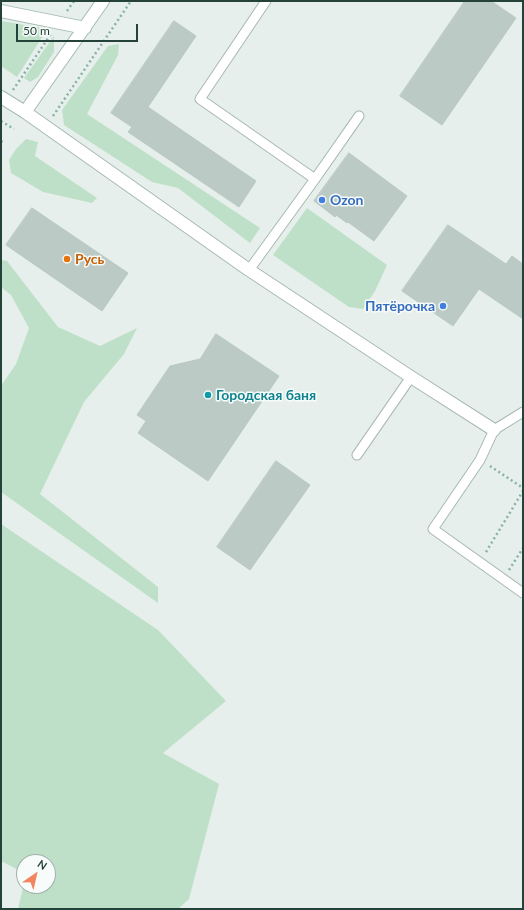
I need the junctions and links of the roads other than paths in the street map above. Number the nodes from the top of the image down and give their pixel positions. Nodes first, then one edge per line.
1 (103, 1) edge
2 (266, 1) edge
3 (1, 11) edge
4 (85, 28) junction
5 (3, 98) edge
6 (25, 112) junction
7 (359, 116) dead end
8 (315, 179) junction
9 (249, 270) junction
10 (411, 377) junction
11 (523, 412) edge
12 (494, 430) junction
13 (357, 455) dead end
14 (523, 593) edge

1 - 4 street
2 - 8 lane
3 - 4 street
4 - 6 street
5 - 6 street
6 - 9 street
7 - 8 lane
8 - 9 lane
9 - 10 street
10 - 12 street
10 - 13 lane
11 - 12 lane
12 - 14 lane

